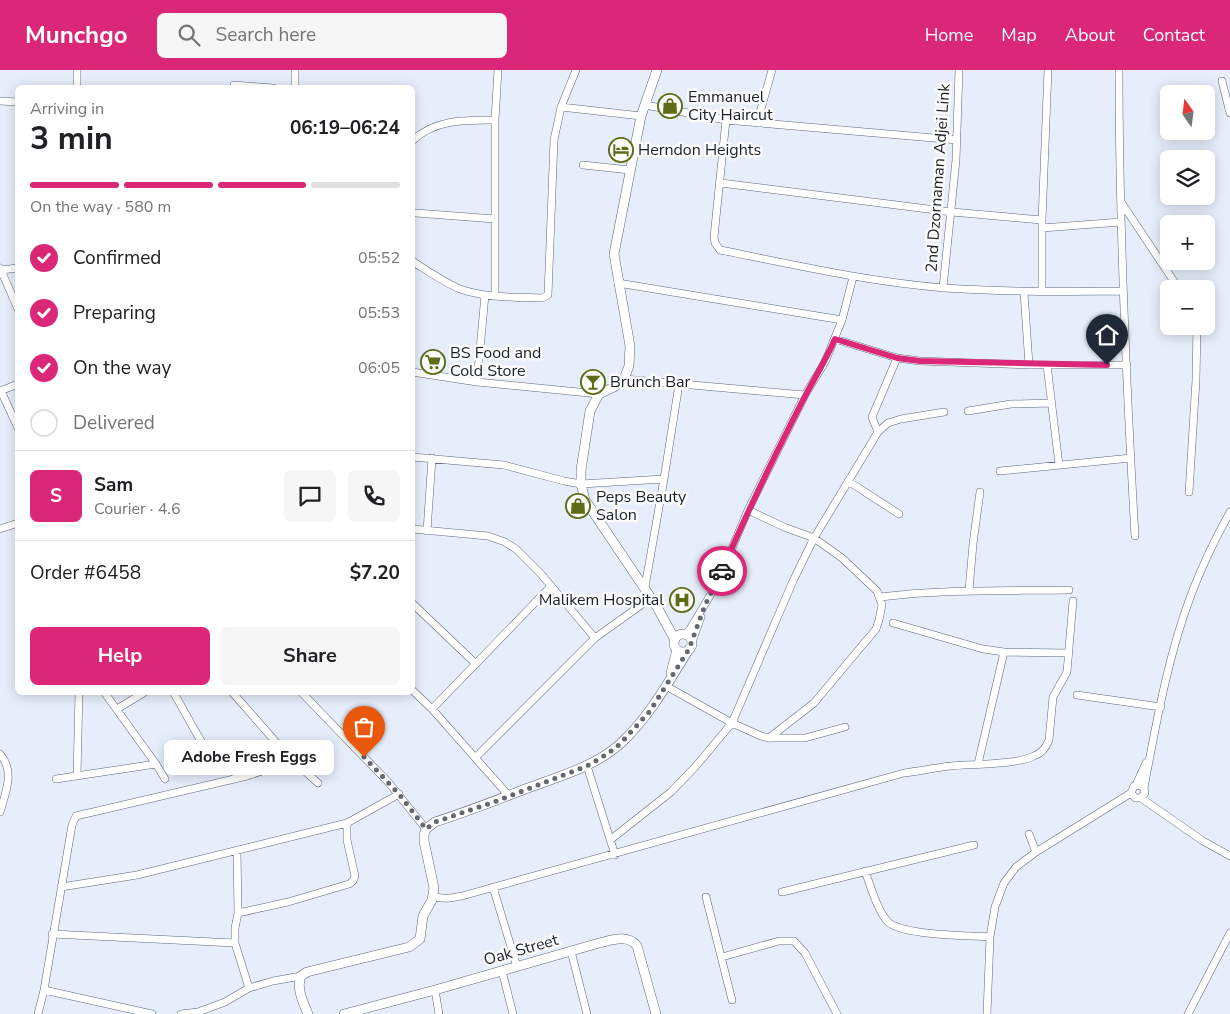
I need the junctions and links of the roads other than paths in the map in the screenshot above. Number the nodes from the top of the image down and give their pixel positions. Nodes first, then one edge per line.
1 (77, 70) edge
2 (295, 70) edge
3 (498, 70) edge
4 (576, 70) edge
5 (658, 70) edge
6 (772, 70) edge
7 (959, 70) edge
8 (1048, 70) edge
9 (1119, 70) edge
10 (1222, 81) dead end
11 (77, 85) edge
12 (295, 85) edge
13 (0, 101) edge
14 (15, 102) edge
15 (645, 105) junction
16 (561, 107) junction
17 (1230, 113) edge
18 (641, 116) junction
19 (495, 120) junction
20 (726, 120) junction
21 (757, 123) junction
22 (415, 137) edge
23 (957, 140) junction
24 (583, 165) dead end
25 (630, 170) junction
26 (720, 183) junction
27 (1120, 202) junction
28 (952, 212) junction
29 (416, 213) dead end
30 (495, 219) junction
31 (1121, 222) junction
32 (1042, 224) junction
33 (415, 263) edge
34 (15, 268) edge
35 (0, 269) edge
36 (853, 277) junction
37 (1173, 280) edge
38 (618, 282) junction
39 (943, 288) junction
40 (1123, 291) junction
41 (1024, 292) junction
42 (1042, 292) junction
43 (486, 295) junction
44 (495, 296) junction
45 (15, 302) edge
46 (842, 320) junction
47 (1197, 335) edge
48 (835, 339) junction
49 (897, 358) junction
50 (1029, 364) junction
51 (1047, 365) junction
52 (1126, 365) junction
53 (415, 372) edge
54 (624, 379) junction
55 (477, 382) junction
56 (678, 384) junction
57 (15, 385) edge
58 (0, 391) edge
59 (599, 394) junction
60 (805, 395) junction
61 (1052, 403) junction
62 (968, 411) dead end
63 (944, 412) dead end
64 (15, 422) edge
65 (878, 432) junction
66 (415, 457) edge
67 (432, 458) junction
68 (1131, 458) junction
69 (1059, 465) junction
70 (1000, 470) dead end
71 (664, 479) junction
72 (848, 481) junction
73 (581, 484) junction
74 (980, 492) dead end
75 (1188, 492) dead end
76 (748, 510) junction
77 (1230, 512) edge
78 (899, 514) dead end
79 (15, 524) edge
80 (0, 529) edge
81 (415, 529) edge
82 (427, 531) junction
83 (1135, 536) dead end
84 (814, 538) junction
85 (551, 586) junction
86 (645, 587) junction
87 (969, 590) junction
88 (1069, 590) dead end
89 (880, 597) junction
90 (651, 598) junction
91 (1073, 601) dead end
92 (705, 605) junction
93 (415, 606) edge
94 (892, 623) dead end
95 (680, 636) junction
96 (595, 638) junction
97 (690, 647) junction
98 (677, 650) junction
99 (1004, 652) junction
100 (1068, 653) junction
101 (476, 664) junction
102 (667, 684) junction
103 (415, 693) edge
104 (79, 695) edge
105 (106, 695) edge
106 (140, 695) edge
107 (177, 695) edge
108 (235, 695) edge
109 (305, 695) edge
110 (1077, 695) dead end
111 (1161, 707) junction
112 (432, 709) junction
113 (117, 710) junction
114 (732, 723) junction
115 (845, 727) dead end
116 (769, 738) junction
117 (1151, 751) junction
118 (0, 754) edge
119 (289, 757) junction
120 (476, 757) junction
121 (156, 764) junction
122 (978, 764) junction
123 (587, 766) junction
124 (77, 776) junction
125 (247, 776) junction
126 (56, 779) dead end
127 (165, 779) dead end
128 (318, 783) dead end
129 (399, 794) junction
130 (1139, 794) junction
131 (509, 796) junction
132 (0, 812) edge
133 (346, 823) junction
134 (426, 829) junction
135 (1028, 834) dead end
136 (610, 840) junction
137 (974, 845) dead end
138 (237, 850) junction
139 (1036, 852) junction
140 (615, 854) junction
141 (1230, 856) edge
142 (866, 871) junction
143 (61, 887) junction
144 (493, 887) junction
145 (782, 892) dead end
146 (433, 896) junction
147 (706, 897) dead end
148 (238, 913) junction
149 (52, 934) junction
150 (1230, 934) edge
151 (990, 937) junction
152 (235, 943) junction
153 (571, 951) junction
154 (722, 956) junction
155 (517, 967) junction
156 (502, 972) junction
157 (301, 976) junction
158 (249, 988) junction
159 (44, 990) junction
160 (435, 990) junction
161 (732, 1000) dead end
162 (364, 1012) edge
163 (38, 1014) edge
164 (152, 1014) edge
165 (181, 1014) edge
166 (308, 1014) edge
167 (344, 1014) edge
168 (439, 1014) edge
169 (513, 1014) edge
170 (587, 1014) edge
171 (656, 1014) edge
172 (837, 1014) edge
173 (988, 1014) edge
174 (1188, 1014) edge

1 - 11 street
2 - 12 street
3 - 19 street
4 - 16 street
5 - 15 street
6 - 21 street
7 - 23 street, 2nd Dzornaman Adjei Link
8 - 32 street
9 - 27 street
10 - 17 street
13 - 14 street
15 - 18 street
15 - 20 street
16 - 18 street
16 - 44 street
18 - 25 street
19 - 22 street
19 - 30 street
20 - 21 street
20 - 26 street
21 - 23 street
23 - 28 street, 2nd Dzornaman Adjei Link
24 - 25 street
25 - 38 street
26 - 28 street
26 - 36 street
27 - 31 street
27 - 37 street
28 - 32 street
28 - 39 street, 2nd Dzornaman Adjei Link
29 - 30 street
30 - 44 street
31 - 32 street
31 - 40 street
32 - 42 street
33 - 43 street
34 - 35 street
35 - 45 street
36 - 39 street
36 - 46 street
38 - 46 street
38 - 54 street
39 - 41 street
40 - 42 street
40 - 52 street
41 - 42 street
41 - 50 street
43 - 44 street
43 - 55 street
46 - 48 street
47 - 75 street
48 - 49 street
48 - 60 street
49 - 50 street
49 - 65 street
50 - 51 street
51 - 52 street
51 - 61 street
52 - 68 street
53 - 55 street
54 - 56 street
54 - 59 street
55 - 59 street
56 - 60 street
56 - 71 street
57 - 58 street
58 - 64 street
59 - 73 street
60 - 76 street
61 - 62 street
61 - 69 street
63 - 65 street
65 - 72 street
66 - 67 street
67 - 73 street
67 - 82 street
68 - 69 street
68 - 83 street
69 - 70 street
71 - 73 street
71 - 86 street
72 - 78 street
72 - 84 street
73 - 86 street
74 - 87 street
76 - 84 street
76 - 92 street
77 - 111 street
79 - 80 street
81 - 82 street
82 - 85 street
84 - 89 street
84 - 114 street
85 - 96 street
85 - 101 street
86 - 90 street
87 - 88 street
87 - 89 street
89 - 116 street
90 - 95 street
90 - 96 street
91 - 100 street
92 - 95 street
92 - 97 street
93 - 101 street
94 - 99 street
95 - 97 street
95 - 98 street
96 - 120 street
97 - 98 street
97 - 102 street
98 - 102 street
99 - 100 street
99 - 122 street
100 - 122 street
101 - 112 street
102 - 114 street
102 - 123 street
103 - 112 street
104 - 124 street
105 - 113 street
106 - 113 street
107 - 125 street
108 - 119 street
109 - 129 street
110 - 111 street
111 - 117 street
112 - 120 street
113 - 121 street
114 - 116 street
114 - 136 street
115 - 116 street
117 - 130 street
117 - 130 street
118 - 132 street
119 - 125 street
119 - 128 street
120 - 131 street
121 - 124 street
121 - 127 street
122 - 140 street
123 - 131 street
123 - 136 street
124 - 126 street
125 - 143 street
129 - 133 street
129 - 134 street
130 - 139 street
130 - 141 street
131 - 134 street
133 - 138 street
133 - 148 street
134 - 146 street
135 - 139 street
136 - 140 street
137 - 142 street
138 - 143 street
138 - 148 street
139 - 151 street
140 - 144 street
142 - 145 street
142 - 151 street
143 - 149 street
144 - 146 street
144 - 155 street
146 - 157 street
147 - 154 street
148 - 152 street
149 - 152 street
149 - 159 street
150 - 174 street
151 - 173 street
152 - 158 street
153 - 155 street, Oak Street
153 - 170 street
153 - 171 street, Oak Street
154 - 161 street
154 - 172 street
155 - 156 street, Oak Street
156 - 160 street, Oak Street
156 - 169 street
157 - 158 street
157 - 166 street
158 - 165 street
159 - 163 street
159 - 164 street
160 - 162 street, Oak Street
160 - 168 street
162 - 167 street, Oak Street

